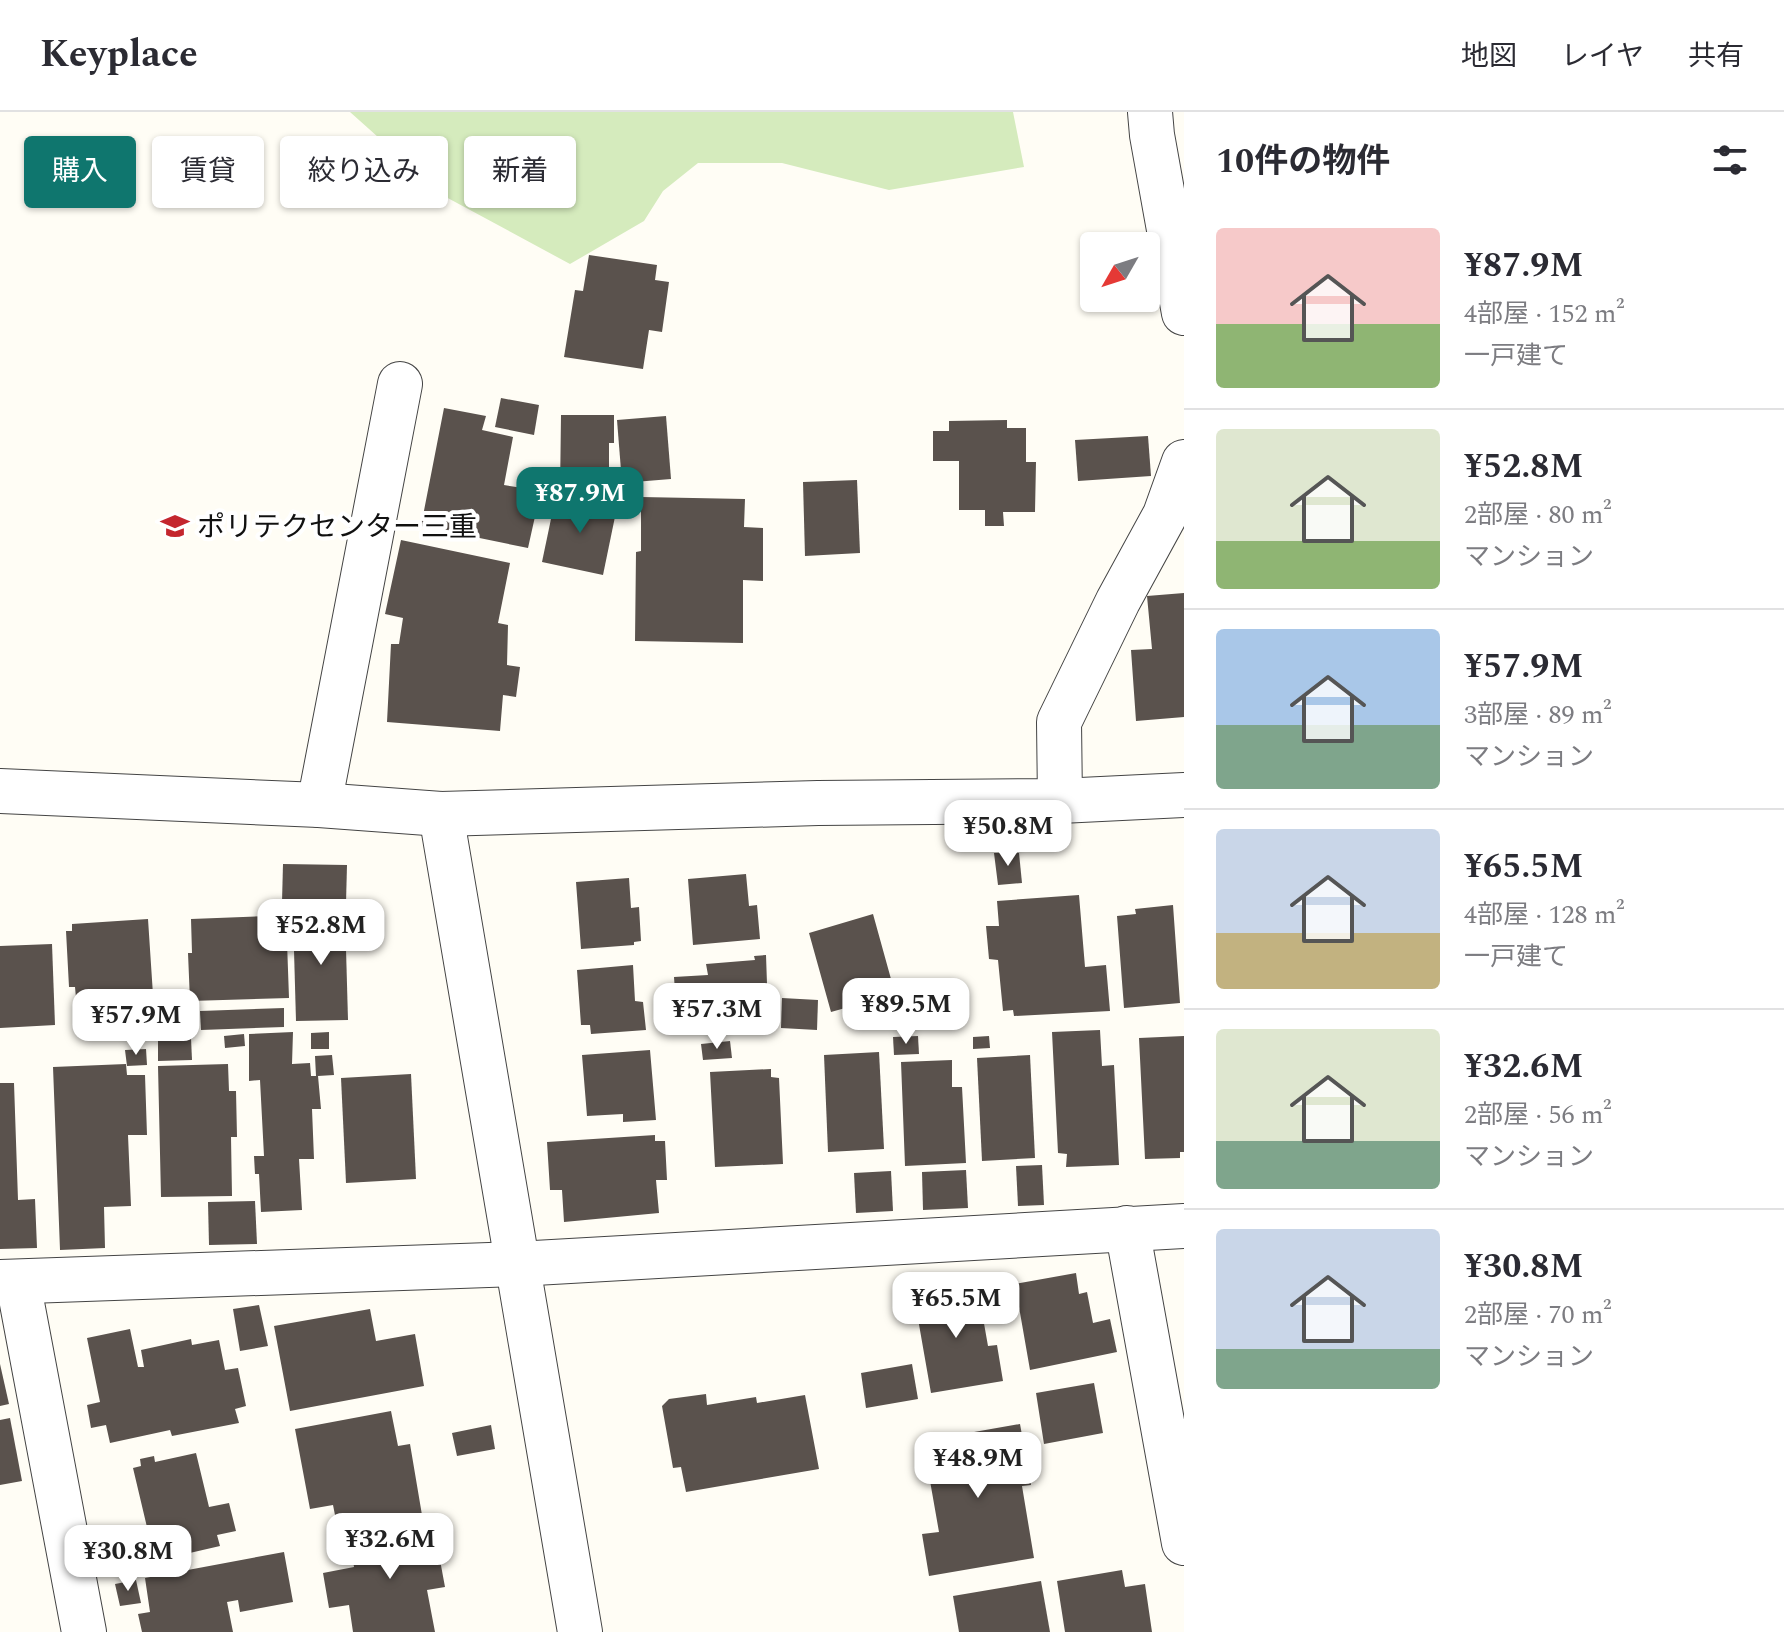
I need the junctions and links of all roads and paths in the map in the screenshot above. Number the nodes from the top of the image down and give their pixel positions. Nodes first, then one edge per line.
1 (1150, 112) edge
2 (1184, 313) edge
3 (400, 384) dead end
4 (1184, 462) edge
5 (0, 791) edge
6 (1184, 795) edge
7 (1060, 801) junction
8 (319, 805) junction
9 (441, 814) junction
10 (1184, 1226) edge
11 (1127, 1228) junction
12 (517, 1264) junction
13 (9, 1282) edge
14 (1184, 1543) edge
15 (84, 1632) edge
16 (580, 1632) edge

1 - 2 street
3 - 8 street
4 - 7 street
5 - 8 street
6 - 7 street
7 - 9 street
8 - 9 street
9 - 12 street
10 - 11 street
11 - 12 street
11 - 14 street
12 - 13 street
12 - 16 street
13 - 15 street

